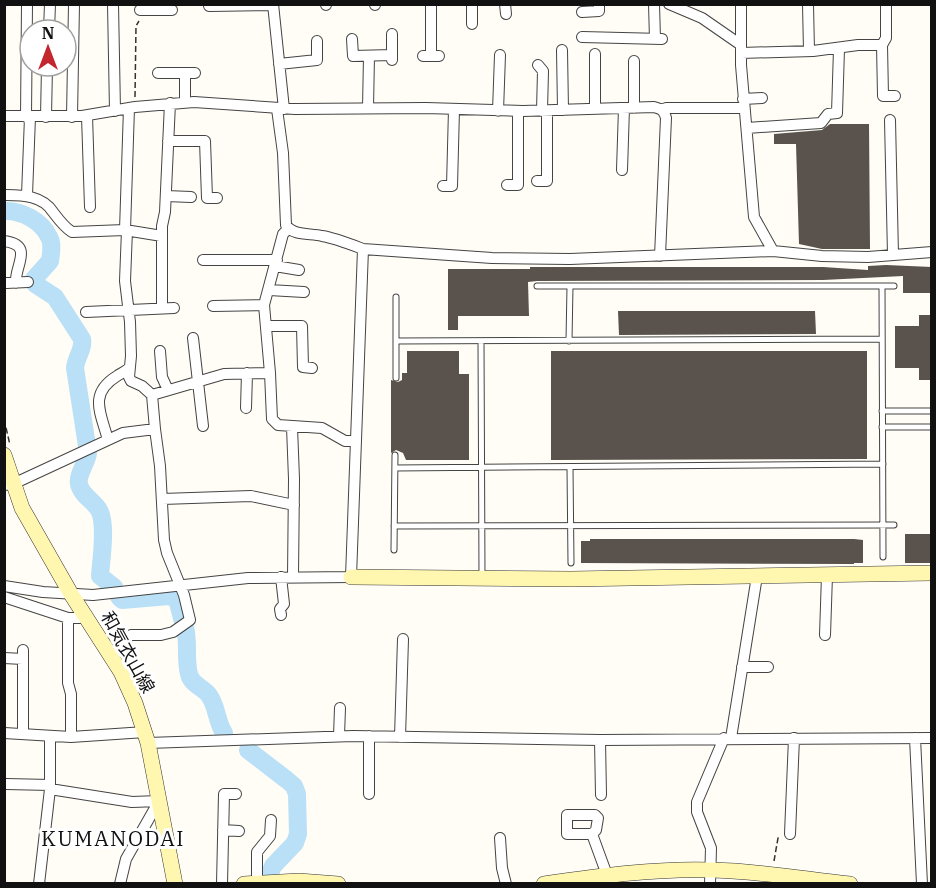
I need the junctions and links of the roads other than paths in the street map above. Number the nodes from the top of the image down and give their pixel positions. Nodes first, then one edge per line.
1 (27, 4) edge
2 (74, 4) edge
3 (113, 4) edge
4 (431, 4) edge
5 (472, 4) edge
6 (599, 4) edge
7 (654, 4) edge
8 (669, 4) edge
9 (741, 4) edge
10 (808, 4) edge
11 (886, 4) edge
12 (214, 5) edge
13 (273, 5) edge
14 (172, 10) edge
15 (140, 11) edge
16 (582, 12) dead end
17 (472, 24) dead end
18 (392, 34) dead end
19 (582, 37) dead end
20 (351, 39) dead end
21 (317, 41) dead end
22 (882, 45) junction
23 (741, 49) junction
24 (839, 49) junction
25 (562, 50) dead end
26 (809, 51) junction
27 (595, 54) dead end
28 (500, 55) dead end
29 (369, 56) junction
30 (431, 56) dead end
31 (634, 61) dead end
32 (279, 64) junction
33 (538, 65) dead end
34 (158, 73) dead end
35 (47, 78) edge
36 (895, 96) dead end
37 (762, 98) dead end
38 (184, 102) junction
39 (170, 103) junction
40 (744, 103) junction
41 (132, 107) junction
42 (368, 108) junction
43 (629, 108) junction
44 (281, 109) junction
45 (596, 109) junction
46 (454, 110) junction
47 (563, 110) junction
48 (662, 110) junction
49 (115, 111) junction
50 (498, 111) junction
51 (518, 111) junction
52 (544, 111) junction
53 (4, 116) edge
54 (87, 116) junction
55 (28, 117) junction
56 (46, 117) junction
57 (72, 117) junction
58 (890, 120) dead end
59 (747, 128) junction
60 (168, 141) junction
61 (206, 164) junction
62 (218, 164) dead end
63 (621, 170) dead end
64 (537, 182) dead end
65 (507, 185) dead end
66 (442, 186) dead end
67 (6, 195) edge
68 (27, 195) junction
69 (166, 196) junction
70 (191, 197) dead end
71 (217, 198) dead end
72 (90, 207) dead end
73 (288, 229) junction
74 (126, 230) junction
75 (162, 236) junction
76 (4, 241) edge
77 (363, 249) junction
78 (773, 250) junction
79 (932, 252) edge
80 (893, 255) junction
81 (660, 256) junction
82 (203, 260) dead end
83 (276, 263) junction
84 (299, 270) dead end
85 (17, 282) edge
86 (537, 286) dead end
87 (570, 286) junction
88 (882, 286) junction
89 (894, 286) dead end
90 (268, 290) junction
91 (304, 292) dead end
92 (396, 297) dead end
93 (264, 305) junction
94 (213, 306) dead end
95 (162, 308) junction
96 (174, 308) dead end
97 (128, 309) junction
98 (86, 312) dead end
99 (266, 326) junction
100 (193, 338) dead end
101 (882, 339) junction
102 (396, 340) junction
103 (481, 340) junction
104 (569, 341) junction
105 (160, 351) dead end
106 (129, 368) junction
107 (312, 368) dead end
108 (247, 373) junction
109 (270, 373) junction
110 (396, 378) dead end
111 (197, 382) junction
112 (168, 390) junction
113 (152, 395) junction
114 (246, 408) dead end
115 (882, 411) junction
116 (932, 411) edge
117 (203, 426) dead end
118 (292, 427) junction
119 (882, 427) junction
120 (932, 427) edge
121 (155, 429) junction
122 (108, 440) junction
123 (355, 441) junction
124 (4, 455) edge
125 (395, 455) dead end
126 (883, 464) junction
127 (395, 468) junction
128 (481, 468) junction
129 (570, 468) junction
130 (9, 484) edge
131 (162, 500) junction
132 (294, 505) junction
133 (570, 525) junction
134 (883, 525) junction
135 (894, 525) dead end
136 (394, 526) junction
137 (482, 526) junction
138 (394, 550) dead end
139 (883, 557) dead end
140 (571, 563) dead end
141 (932, 573) edge
142 (828, 575) junction
143 (757, 576) junction
144 (281, 577) junction
145 (293, 577) junction
146 (351, 577) junction
147 (482, 579) junction
148 (4, 586) edge
149 (180, 586) junction
150 (71, 594) junction
151 (4, 597) edge
152 (281, 615) dead end
153 (85, 616) junction
154 (68, 618) junction
155 (825, 635) dead end
156 (403, 639) dead end
157 (111, 656) junction
158 (4, 658) edge
159 (742, 667) junction
160 (768, 667) dead end
161 (340, 708) dead end
162 (4, 733) edge
163 (23, 734) junction
164 (339, 736) junction
165 (369, 736) junction
166 (400, 736) junction
167 (50, 737) junction
168 (71, 737) junction
169 (147, 738) junction
170 (727, 738) junction
171 (794, 738) junction
172 (915, 738) junction
173 (932, 738) edge
174 (600, 740) junction
175 (6, 784) dead end
176 (50, 787) junction
177 (236, 794) dead end
178 (369, 794) dead end
179 (601, 795) dead end
180 (159, 801) junction
181 (271, 820) dead end
182 (223, 830) junction
183 (239, 831) dead end
184 (592, 834) dead end
185 (787, 835) road end
186 (500, 838) dead end
187 (607, 875) junction
188 (710, 877) edge
189 (300, 882) edge
190 (249, 883) edge
191 (548, 883) edge
192 (39, 884) edge
193 (120, 884) edge
194 (175, 884) edge
195 (222, 884) edge
196 (338, 884) edge
197 (506, 884) edge
198 (544, 884) edge
199 (850, 884) edge
200 (922, 884) edge

1 - 55 street
2 - 57 street
3 - 49 street
4 - 30 street
5 - 17 street
6 - 16 street
7 - 19 street
8 - 23 street
9 - 23 street
10 - 26 street
11 - 22 street
12 - 13 street
13 - 32 street
14 - 15 street
18 - 29 street
20 - 29 street
21 - 32 street
22 - 24 street
22 - 36 street
23 - 26 street
23 - 40 street
24 - 26 street
24 - 59 street
25 - 47 street
27 - 45 street
28 - 50 street
29 - 42 street
31 - 43 street
32 - 44 street
33 - 52 street
34 - 38 street
35 - 56 street
37 - 40 street
38 - 39 street
38 - 44 street
39 - 41 street
39 - 60 street
40 - 48 street
40 - 59 street
41 - 49 street
41 - 74 street
42 - 44 street
42 - 46 street
43 - 45 street
43 - 48 street
43 - 63 street
44 - 73 street
45 - 47 street
46 - 50 street
46 - 66 street
47 - 52 street
48 - 81 street
49 - 54 street
50 - 51 street
51 - 52 street
51 - 65 street
52 - 64 street
53 - 55 street
54 - 57 street
54 - 72 street
55 - 56 street
55 - 68 street
56 - 57 street
58 - 80 street
59 - 78 street
60 - 61 street
60 - 69 street
61 - 62 street
61 - 71 street
67 - 68 street
68 - 74 street
69 - 70 street
69 - 75 street
73 - 77 street
73 - 83 street
74 - 75 street
74 - 97 street
75 - 95 street
76 - 85 street
77 - 81 street
77 - 123 street
78 - 80 street
78 - 81 street
79 - 80 street
82 - 83 street
83 - 84 street
83 - 90 street
86 - 87 lane
87 - 88 lane
87 - 104 lane
88 - 89 lane
88 - 101 lane
90 - 91 street
90 - 93 street
92 - 102 lane
93 - 94 street
93 - 99 street
95 - 96 street
95 - 97 street
97 - 98 street
97 - 106 street
99 - 107 street
99 - 109 street
100 - 111 street
101 - 104 lane
101 - 115 lane
102 - 103 lane
102 - 110 lane
103 - 104 lane
103 - 128 lane
105 - 112 street
106 - 113 street
106 - 122 street
108 - 109 street
108 - 111 street
108 - 114 street
109 - 118 street
111 - 112 street
111 - 117 street
112 - 113 street
113 - 121 street
115 - 116 lane
115 - 119 lane
118 - 123 street
118 - 132 street
119 - 120 lane
119 - 126 lane
121 - 122 street
121 - 131 street
122 - 130 street
123 - 146 street
124 - 130 street, 和気衣山線
125 - 127 lane
126 - 129 lane
126 - 134 lane
127 - 128 lane
127 - 136 lane
128 - 129 lane
128 - 137 lane
129 - 133 lane
130 - 150 street, 和気衣山線
131 - 132 street
131 - 149 street
132 - 145 street
133 - 134 lane
133 - 137 lane
133 - 140 lane
134 - 135 lane
134 - 139 lane
136 - 137 lane
136 - 138 lane
137 - 147 lane
141 - 142 street
142 - 143 street
142 - 155 street
143 - 147 street
143 - 159 street
144 - 145 street
144 - 149 street
144 - 152 street
145 - 146 street
146 - 147 street
148 - 150 street
149 - 150 street
149 - 157 street
150 - 153 street, 和気衣山線
151 - 154 street
153 - 154 street
153 - 157 street, 和気衣山線
154 - 168 street
156 - 166 street
157 - 169 street, 和気衣山線
158 - 163 street
159 - 160 street
159 - 170 street
161 - 164 street
162 - 163 street
163 - 167 street
164 - 165 street
164 - 169 street
165 - 166 street
165 - 178 street
166 - 174 street
167 - 168 street
167 - 176 street
168 - 169 street
169 - 180 street, 和気衣山線
170 - 171 street
170 - 174 street
170 - 188 street
171 - 172 street
171 - 185 street
172 - 173 street
172 - 200 street
174 - 179 street
175 - 176 street
176 - 180 street
176 - 192 street
177 - 182 street
180 - 193 street
180 - 194 street, 和気衣山線
181 - 190 street
182 - 183 street
182 - 195 street
184 - 187 street
186 - 197 street
187 - 188 street
187 - 191 street
188 - 199 street
189 - 190 street
189 - 196 street
191 - 198 street

